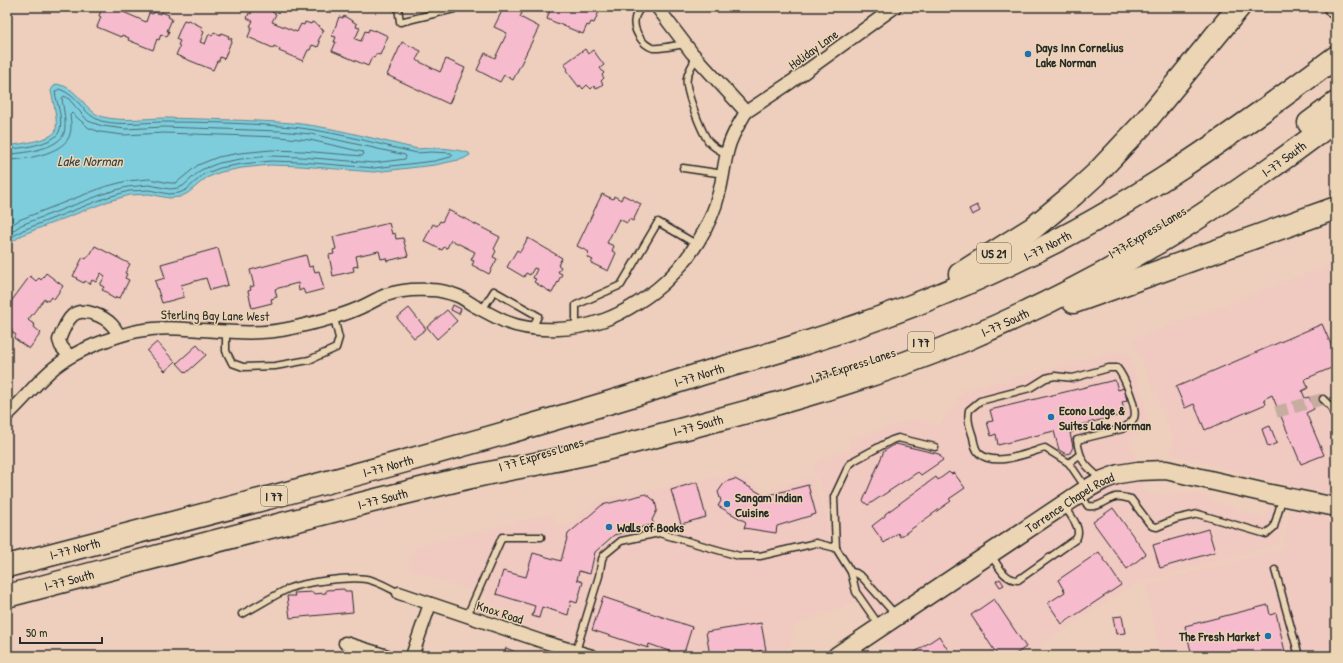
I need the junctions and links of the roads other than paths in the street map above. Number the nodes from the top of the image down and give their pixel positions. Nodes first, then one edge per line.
1 (398, 7) edge
2 (458, 7) edge
3 (641, 7) edge
4 (657, 7) edge
5 (895, 7) edge
6 (1334, 7) edge
7 (1336, 9) edge
8 (1235, 10) edge
9 (685, 44) junction
10 (1336, 57) edge
11 (696, 58) junction
12 (1336, 74) edge
13 (1336, 103) edge
14 (746, 112) junction
15 (1336, 120) edge
16 (727, 154) junction
17 (683, 168) dead end
18 (724, 174) junction
19 (1336, 208) edge
20 (696, 244) junction
21 (482, 310) junction
22 (882, 316) junction
23 (334, 318) junction
24 (576, 327) junction
25 (532, 329) junction
26 (226, 331) junction
27 (119, 335) junction
28 (965, 340) junction
29 (69, 356) junction
30 (1323, 399) dead end
31 (593, 408) junction
32 (7, 415) edge
33 (1336, 420) edge
34 (935, 447) dead end
35 (1079, 455) junction
36 (1069, 462) junction
37 (461, 480) junction
38 (1103, 480) junction
39 (1084, 492) junction
40 (1283, 497) junction
41 (1064, 505) junction
42 (1336, 507) edge
43 (541, 537) dead end
44 (836, 548) junction
45 (990, 554) junction
46 (7, 566) edge
47 (1275, 570) dead end
48 (851, 572) junction
49 (399, 593) joint
50 (7, 596) edge
51 (430, 604) junction
52 (242, 614) dead end
53 (467, 616) junction
54 (898, 616) junction
55 (881, 628) junction
56 (350, 648) edge
57 (576, 651) junction
58 (387, 656) edge
59 (412, 656) edge
60 (592, 656) edge
61 (837, 656) edge
62 (1299, 656) edge

1 - 2 lane
3 - 9 lane
4 - 9 street
5 - 14 street, Holiday Lane
6 - 7 main road
8 - 22 highway, US 21
9 - 11 street
10 - 22 highway, I-77 North / I 77
11 - 14 street
11 - 16 lane
12 - 31 highway, I 77 Express Lanes / I 77
13 - 37 highway, I 77 Express Lanes / I 77
14 - 16 street, Sterling Bay Lane West
15 - 28 highway, I-77 South / I 77
16 - 18 street, Sterling Bay Lane West
17 - 18 lane
18 - 20 street, Sterling Bay Lane West
19 - 28 highway
20 - 24 street, Sterling Bay Lane West
20 - 24 lane
21 - 23 street, Sterling Bay Lane West
21 - 25 street, Sterling Bay Lane West
21 - 25 lane
22 - 31 highway, I-77 North / I 77
23 - 26 street, Sterling Bay Lane West
23 - 26 lane
24 - 25 street, Sterling Bay Lane West
26 - 27 street, Sterling Bay Lane West
27 - 29 street, Sterling Bay Lane West
27 - 29 street
28 - 37 highway, I-77 South / I 77
29 - 32 street, Sterling Bay Lane West
30 - 33 lane
31 - 46 highway, I-77 North / I 77
34 - 44 lane
35 - 36 lane
35 - 36 lane
35 - 38 lane
36 - 39 lane
37 - 50 highway, I-77 South / I 77
38 - 39 street, Torrence Chapel Road
38 - 40 street, Torrence Chapel Road
39 - 40 lane
39 - 41 street, Torrence Chapel Road
40 - 42 street, Torrence Chapel Road
41 - 45 street, Torrence Chapel Road
41 - 45 lane
43 - 53 lane
44 - 48 lane
44 - 57 lane
45 - 54 street, Torrence Chapel Road
47 - 62 lane
48 - 54 lane
48 - 55 lane
49 - 51 street, Knox Road
49 - 52 lane
51 - 53 street, Knox Road
51 - 59 street
53 - 57 street, Knox Road
54 - 55 street, Torrence Chapel Road
55 - 61 street, Torrence Chapel Road
56 - 58 street
57 - 60 street, Knox Road

